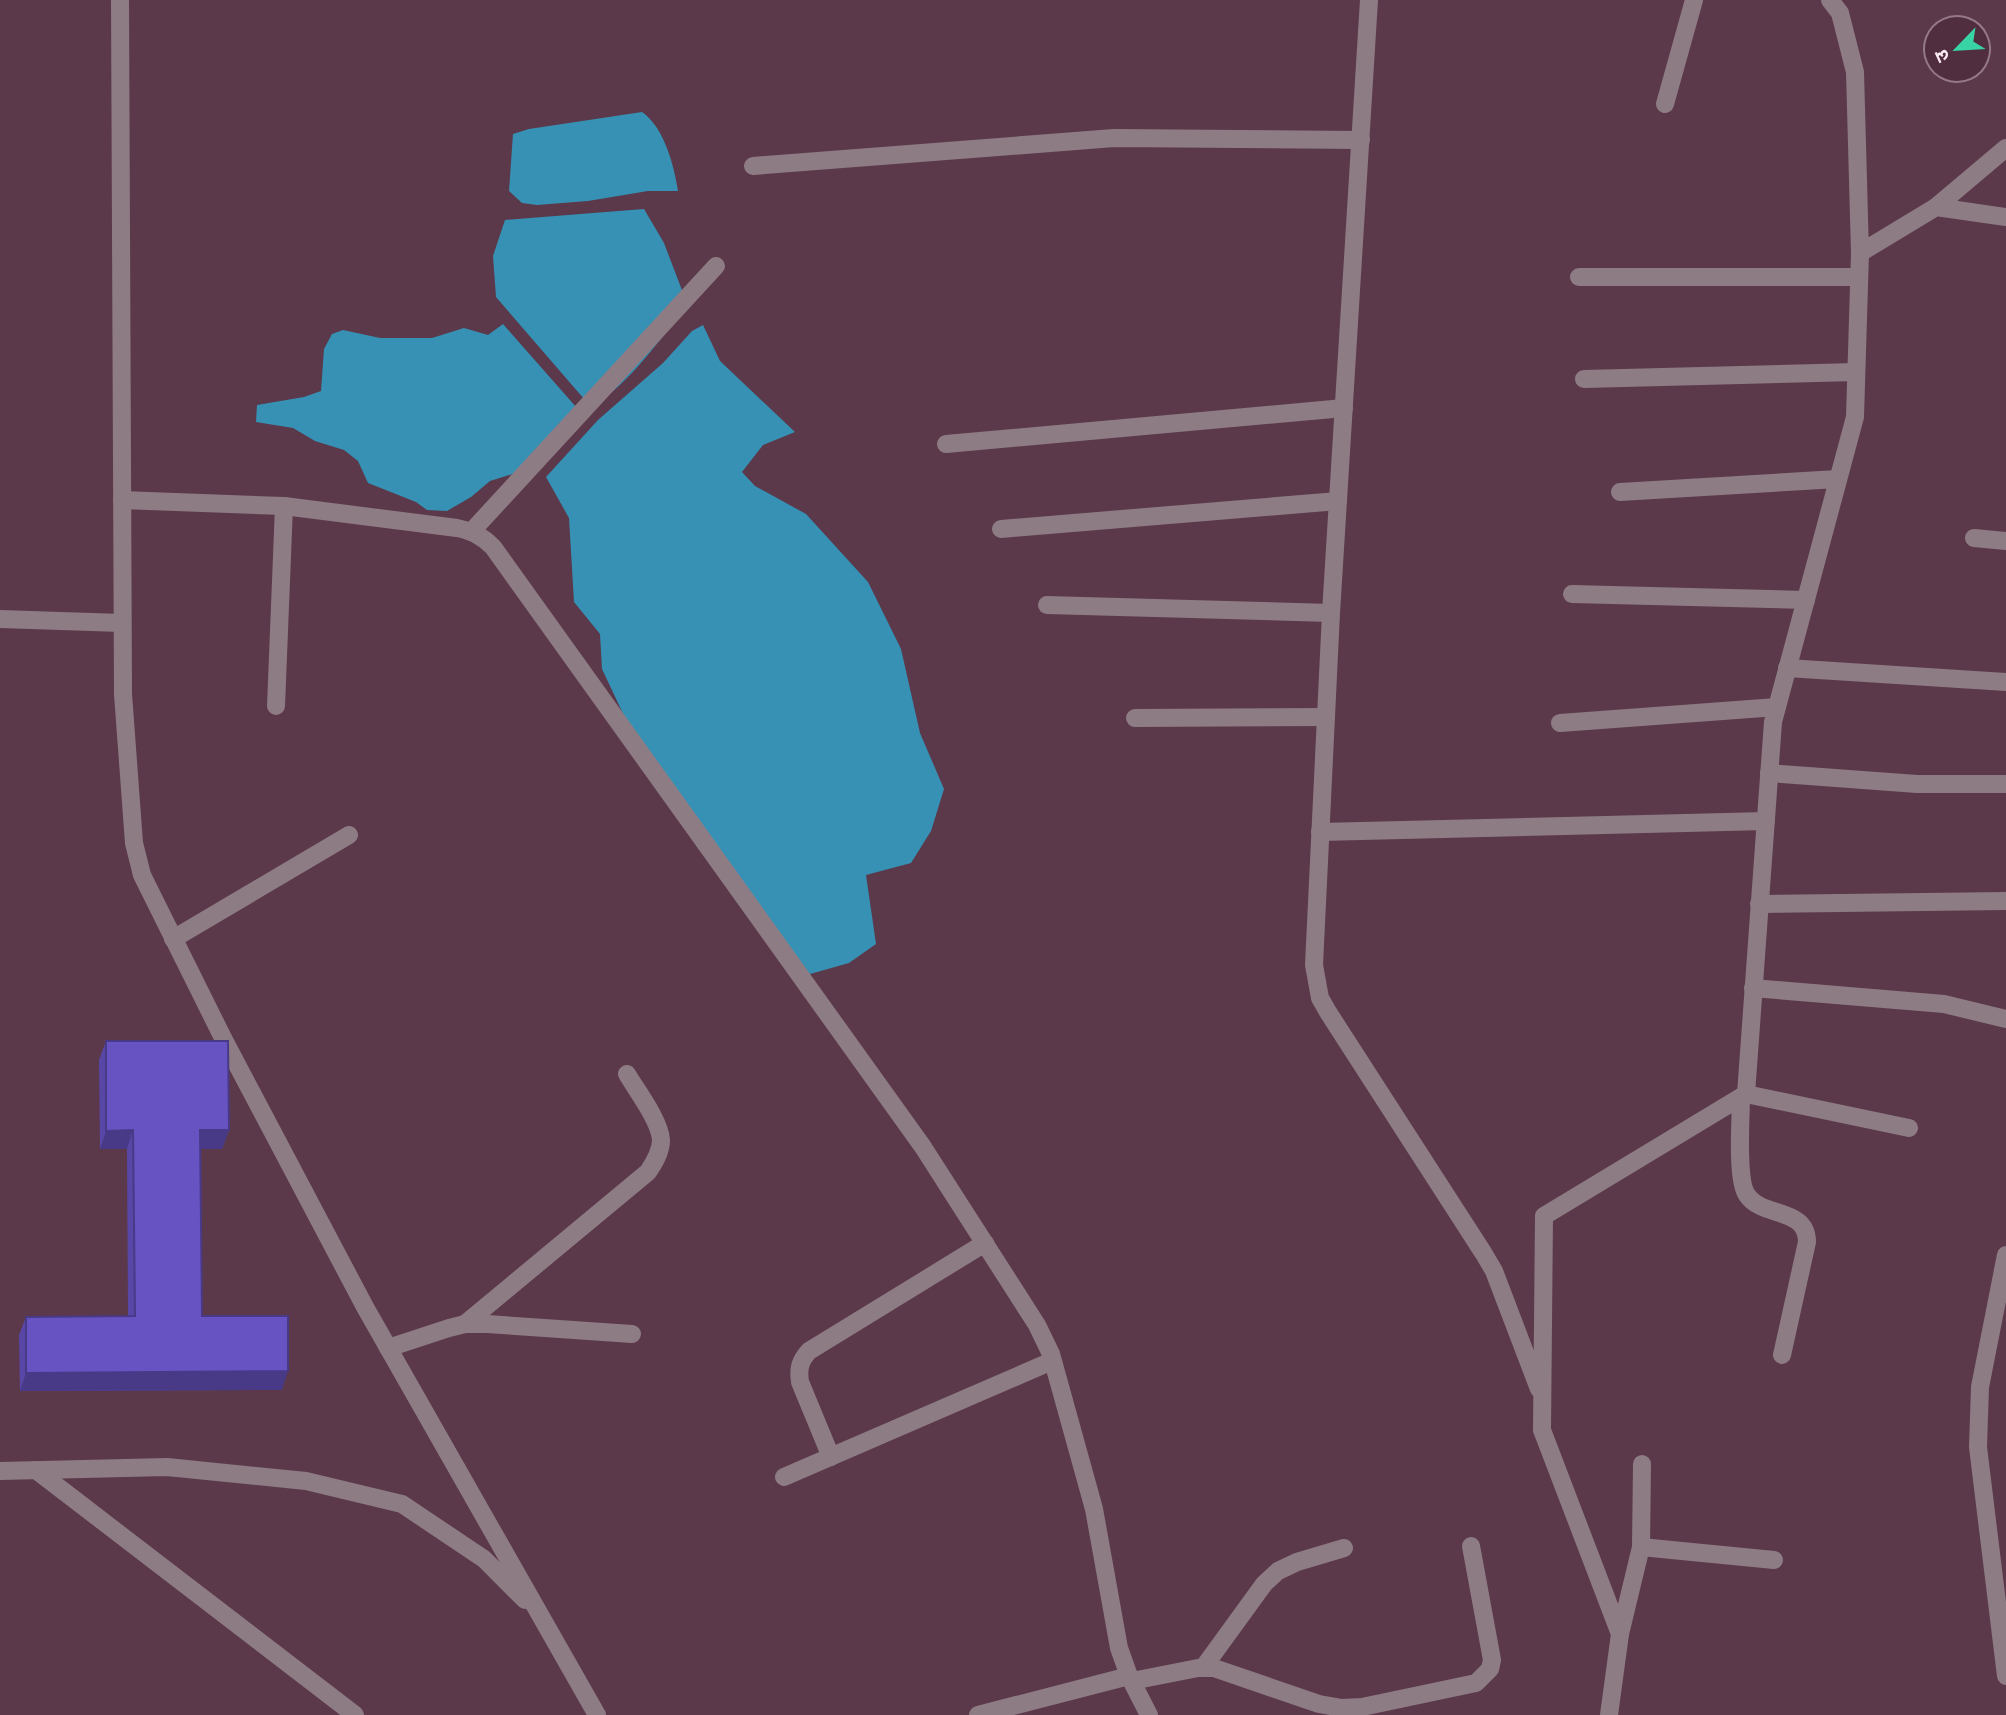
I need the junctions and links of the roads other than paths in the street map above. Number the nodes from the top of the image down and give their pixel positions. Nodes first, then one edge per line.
1 (120, 0) edge
2 (1369, 0) edge
3 (1694, 0) edge
4 (1830, 0) edge
5 (1665, 104) dead end
6 (1361, 140) junction
7 (2006, 148) edge
8 (754, 166) dead end
9 (1936, 207) junction
10 (2006, 217) edge
11 (1860, 253) junction
12 (716, 266) dead end
13 (1579, 277) dead end
14 (1859, 277) junction
15 (1856, 372) junction
16 (1584, 379) dead end
17 (1344, 408) junction
18 (946, 443) dead end
19 (1838, 479) junction
20 (1620, 492) dead end
21 (122, 500) junction
22 (1338, 501) junction
23 (284, 506) junction
24 (1001, 529) dead end
25 (472, 531) junction
26 (1974, 538) dead end
27 (2006, 541) edge
28 (1572, 594) dead end
29 (1806, 600) junction
30 (1047, 605) dead end
31 (1331, 612) junction
32 (0, 619) edge
33 (122, 623) junction
34 (1787, 668) junction
35 (2006, 682) edge
36 (276, 706) dead end
37 (1777, 707) junction
38 (1326, 717) junction
39 (1135, 718) dead end
40 (1560, 723) dead end
41 (1769, 773) junction
42 (2006, 784) edge
43 (1766, 821) junction
44 (1320, 832) junction
45 (349, 835) dead end
46 (2006, 901) edge
47 (1759, 904) junction
48 (173, 939) junction
49 (1753, 988) junction
50 (2006, 1019) edge
51 (627, 1074) dead end
52 (1743, 1096) junction
53 (1909, 1128) dead end
54 (985, 1243) junction
55 (2006, 1255) edge
56 (465, 1324) junction
57 (632, 1334) dead end
58 (388, 1348) junction
59 (1782, 1355) dead end
60 (1052, 1361) junction
61 (1542, 1398) junction
62 (831, 1457) junction
63 (1642, 1464) dead end
64 (36, 1470) junction
65 (0, 1471) edge
66 (784, 1477) dead end
67 (1471, 1546) dead end
68 (1642, 1547) junction
69 (1344, 1548) dead end
70 (1774, 1560) dead end
71 (542, 1617) junction
72 (1620, 1634) junction
73 (1203, 1668) junction
74 (2006, 1676) edge
75 (1130, 1678) junction
76 (355, 1715) edge
77 (597, 1715) edge
78 (978, 1715) edge
79 (1149, 1715) edge
80 (1609, 1715) edge

1 - 21 street
2 - 6 street
3 - 5 street
4 - 11 street
6 - 8 street
6 - 17 street
7 - 9 street
9 - 10 street
9 - 11 street
11 - 14 street
12 - 25 street
13 - 14 street
14 - 15 street
15 - 16 street
15 - 19 street
17 - 18 street
17 - 22 street
19 - 20 street
19 - 29 street
21 - 23 street
21 - 33 street
22 - 24 street
22 - 31 street
23 - 25 street
23 - 36 street
25 - 54 street
26 - 27 street
28 - 29 street
29 - 34 street
30 - 31 street
31 - 38 street
32 - 33 street
33 - 48 street
34 - 35 street
34 - 37 street
37 - 40 street
37 - 41 street
38 - 39 street
38 - 44 street
41 - 42 street
41 - 43 street
43 - 44 street
43 - 47 street
44 - 61 street
45 - 48 street
46 - 47 street
47 - 49 street
48 - 58 street
49 - 50 street
49 - 52 street
51 - 56 street
52 - 53 street
52 - 59 street
52 - 61 street
54 - 60 street
54 - 62 street
55 - 74 street
56 - 57 street
56 - 58 street
58 - 71 street
60 - 62 street
60 - 75 street
61 - 72 street
62 - 66 street
63 - 68 street
64 - 65 street
64 - 71 street
64 - 76 street
67 - 73 street
68 - 70 street
68 - 72 street
69 - 73 street
71 - 77 street
72 - 80 street
73 - 75 street
75 - 78 street
75 - 79 street

